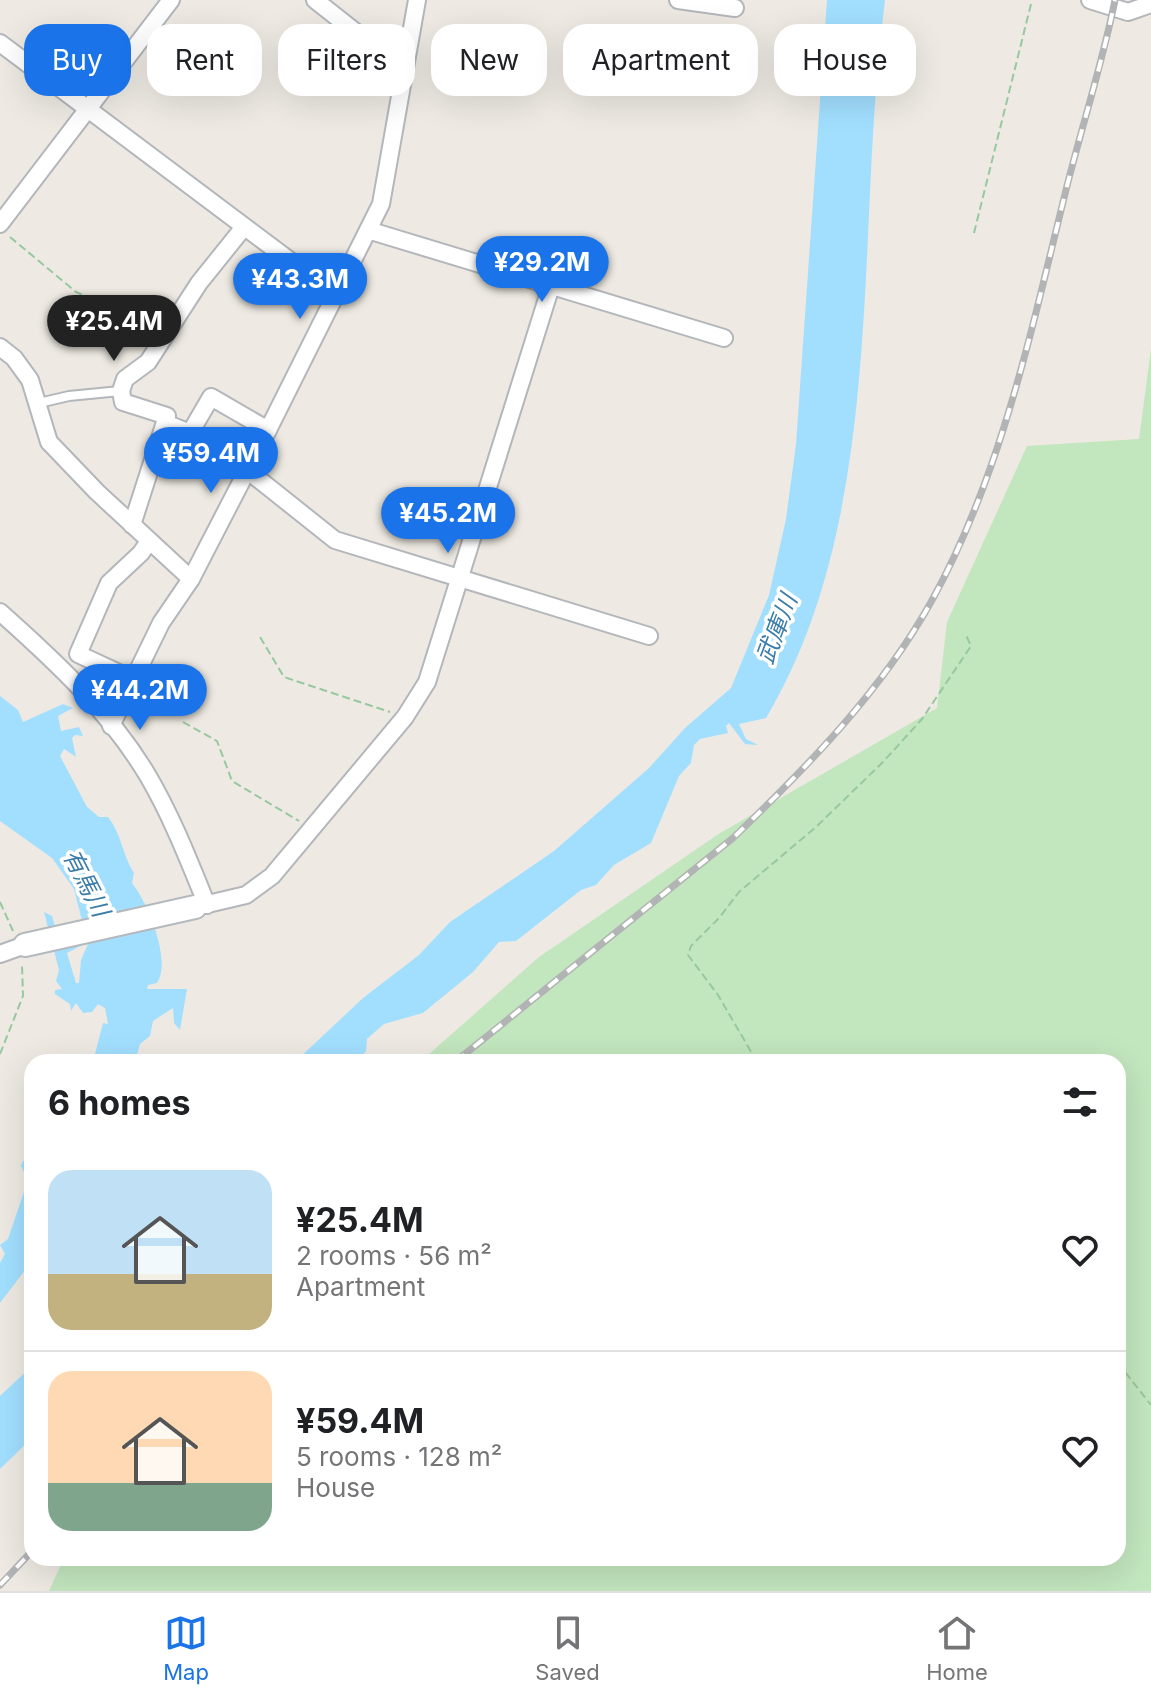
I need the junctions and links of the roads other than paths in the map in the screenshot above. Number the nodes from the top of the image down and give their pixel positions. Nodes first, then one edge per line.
1 (171, 0) edge
2 (315, 0) edge
3 (417, 0) edge
4 (678, 0) edge
5 (1090, 0) edge
6 (1151, 4) edge
7 (735, 8) dead end
8 (345, 24) edge
9 (413, 24) edge
10 (0, 43) edge
11 (400, 96) edge
12 (88, 109) junction
13 (0, 226) edge
14 (244, 227) junction
15 (371, 231) junction
16 (551, 286) junction
17 (337, 296) junction
18 (724, 338) dead end
19 (0, 347) edge
20 (121, 391) junction
21 (39, 403) junction
22 (165, 423) junction
23 (268, 430) junction
24 (247, 470) junction
25 (132, 525) junction
26 (149, 541) junction
27 (191, 579) junction
28 (459, 579) junction
29 (0, 612) edge
30 (649, 636) dead end
31 (134, 680) junction
32 (111, 726) junction
33 (201, 906) junction
34 (22, 945) joint
35 (0, 954) edge

1 - 12 street
2 - 8 street
3 - 9 street
4 - 7 street
5 - 6 street
10 - 12 street
11 - 15 street
12 - 13 street
12 - 14 street
14 - 17 street
14 - 20 street
15 - 16 street
15 - 17 street
16 - 18 street
16 - 28 street
17 - 23 street
19 - 21 street
20 - 21 lane
20 - 22 street
21 - 25 street
22 - 23 street
22 - 25 street
23 - 24 street
24 - 27 street
24 - 28 street
25 - 26 street
26 - 27 street
26 - 31 street
27 - 31 street
28 - 30 street
28 - 33 street
29 - 32 street
31 - 32 street
32 - 33 street
33 - 34 street
34 - 35 street

